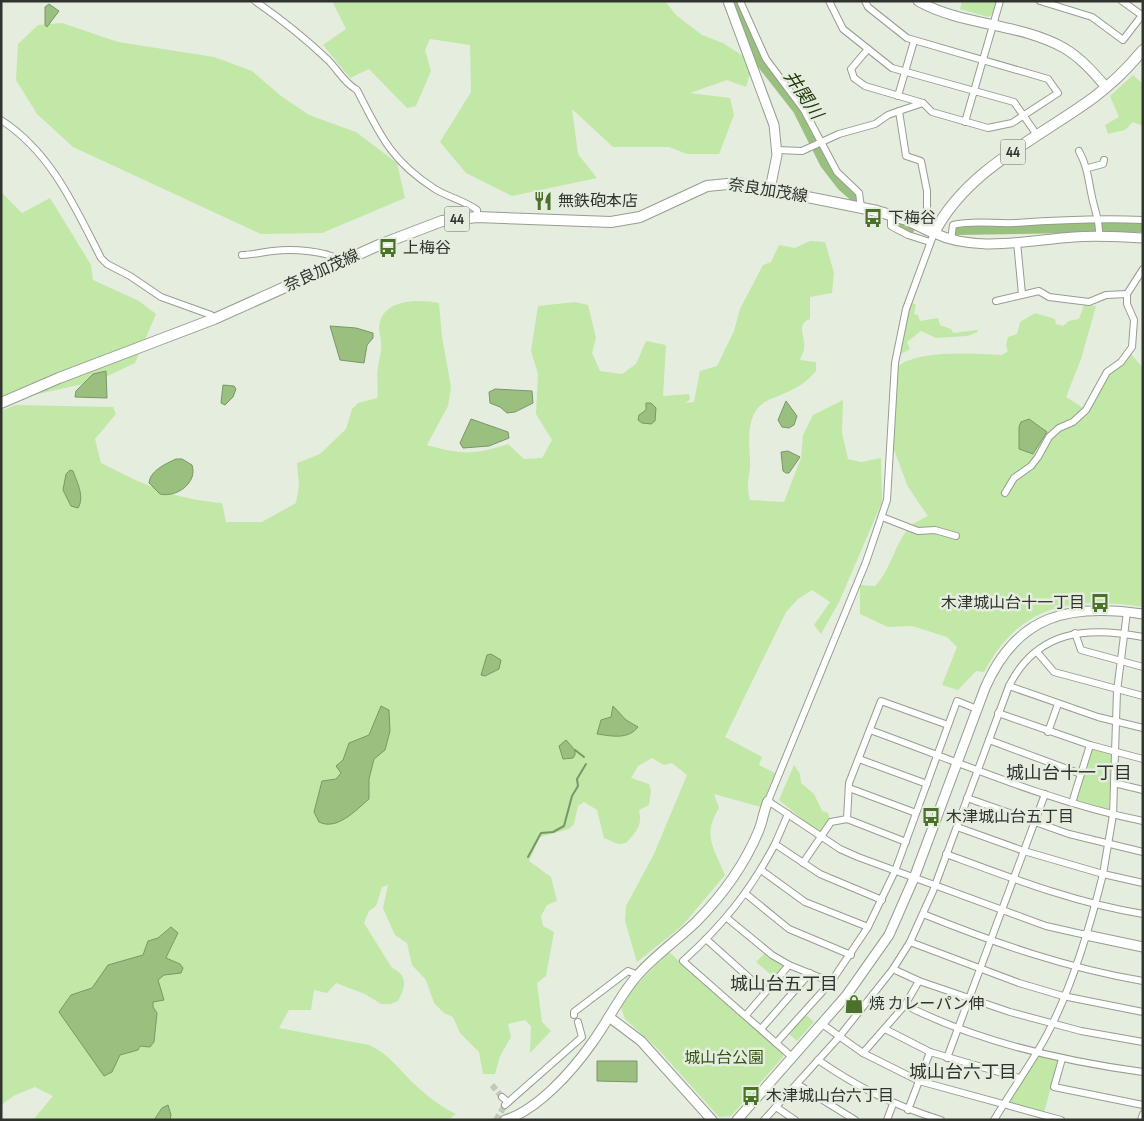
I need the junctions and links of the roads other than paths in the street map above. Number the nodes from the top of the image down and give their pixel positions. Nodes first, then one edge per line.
1 (255, 1) edge
2 (728, 1) edge
3 (740, 1) edge
4 (865, 1) edge
5 (918, 1) edge
6 (1000, 1) edge
7 (1040, 1) edge
8 (1122, 1) edge
9 (831, 2) edge
10 (1142, 15) edge
11 (993, 25) junction
12 (914, 41) junction
13 (868, 49) junction
14 (1143, 50) edge
15 (983, 60) junction
16 (906, 72) junction
17 (1106, 87) junction
18 (974, 91) junction
19 (898, 96) junction
20 (923, 103) junction
21 (899, 112) junction
22 (1023, 116) junction
23 (1, 120) edge
24 (965, 122) junction
25 (1037, 135) junction
26 (820, 143) junction
27 (777, 150) junction
28 (1079, 151) dead end
29 (1104, 160) dead end
30 (1088, 168) junction
31 (770, 189) junction
32 (861, 207) junction
33 (476, 217) junction
34 (1099, 218) junction
35 (1143, 220) edge
36 (1099, 233) junction
37 (932, 237) junction
38 (1143, 238) edge
39 (951, 240) junction
40 (1017, 242) junction
41 (242, 255) dead end
42 (342, 262) junction
43 (1143, 269) edge
44 (1022, 294) junction
45 (1127, 294) junction
46 (996, 301) dead end
47 (214, 319) junction
48 (1, 403) edge
49 (1005, 493) dead end
50 (882, 518) junction
51 (956, 536) dead end
52 (1127, 612) junction
53 (1143, 614) edge
54 (1075, 633) junction
55 (1125, 633) junction
56 (1143, 637) edge
57 (1036, 652) junction
58 (1120, 662) junction
59 (1143, 667) edge
60 (1009, 686) junction
61 (1116, 691) junction
62 (1143, 696) edge
63 (1058, 704) junction
64 (977, 709) junction
65 (998, 713) junction
66 (1115, 722) junction
67 (948, 725) junction
68 (1143, 728) edge
69 (870, 730) junction
70 (1048, 732) junction
71 (989, 740) junction
72 (1090, 746) junction
73 (1115, 753) junction
74 (938, 754) junction
75 (1143, 758) edge
76 (859, 759) junction
77 (958, 762) junction
78 (978, 769) junction
79 (1081, 774) junction
80 (1114, 783) junction
81 (927, 784) junction
82 (849, 788) junction
83 (1143, 790) edge
84 (1046, 794) junction
85 (967, 798) junction
86 (768, 801) junction
87 (1072, 803) junction
88 (916, 813) junction
89 (788, 814) junction
90 (1113, 815) junction
91 (847, 819) junction
92 (1143, 821) edge
93 (1035, 822) junction
94 (957, 827) junction
95 (820, 837) junction
96 (906, 842) junction
97 (775, 844) junction
98 (1108, 844) junction
99 (1024, 851) junction
100 (1143, 852) edge
101 (946, 854) junction
102 (803, 863) junction
103 (761, 870) junction
104 (895, 871) junction
105 (1103, 874) junction
106 (914, 878) junction
107 (1014, 879) junction
108 (1143, 883) edge
109 (935, 886) junction
110 (746, 894) junction
111 (882, 900) junction
112 (1096, 904) junction
113 (1002, 910) junction
114 (923, 914) junction
115 (1143, 914) edge
116 (727, 918) junction
117 (868, 927) junction
118 (1086, 935) junction
119 (706, 940) junction
120 (910, 942) junction
121 (990, 942) junction
122 (1143, 947) edge
123 (851, 955) junction
124 (789, 965) junction
125 (1076, 967) junction
126 (893, 969) junction
127 (980, 969) junction
128 (810, 973) junction
129 (638, 975) junction
130 (1143, 981) edge
131 (830, 982) junction
132 (919, 982) junction
133 (766, 992) junction
134 (1063, 996) junction
135 (970, 997) junction
136 (905, 1005) junction
137 (1143, 1012) edge
138 (574, 1015) dead end
139 (746, 1015) junction
140 (609, 1017) junction
141 (578, 1022) dead end
142 (1051, 1023) junction
143 (822, 1024) junction
144 (958, 1028) junction
145 (761, 1029) junction
146 (885, 1029) junction
147 (839, 1036) junction
148 (1143, 1042) edge
149 (776, 1043) junction
150 (930, 1052) junction
151 (1037, 1052) junction
152 (863, 1053) junction
153 (792, 1057) junction
154 (947, 1058) junction
155 (1062, 1059) junction
156 (818, 1060) junction
157 (1143, 1072) edge
158 (1019, 1078) junction
159 (919, 1081) junction
160 (797, 1084) junction
161 (502, 1096) dead end
162 (893, 1104) junction
163 (1003, 1105) junction
164 (1143, 1105) edge
165 (776, 1107) junction
166 (908, 1110) junction
167 (1143, 1114) edge
168 (505, 1120) edge
169 (712, 1120) edge
170 (736, 1120) edge
171 (764, 1120) edge
172 (795, 1120) edge
173 (855, 1120) edge
174 (887, 1120) edge
175 (940, 1120) edge
176 (994, 1120) edge
177 (1061, 1120) edge
178 (1141, 1120) edge

1 - 33 street
2 - 27 street
3 - 26 street
4 - 12 street
5 - 11 street
6 - 11 street
7 - 10 street
8 - 10 street
9 - 13 street
11 - 15 street
11 - 17 street
12 - 15 street
12 - 16 street
13 - 16 street
13 - 19 street
14 - 17 main road, 44
15 - 18 street
15 - 22 street
16 - 18 street
16 - 19 street
17 - 25 main road, 44
18 - 22 street
18 - 24 street
19 - 20 street
20 - 21 street
20 - 24 street
21 - 26 street
21 - 37 street
22 - 24 street
22 - 25 street
23 - 47 street
25 - 37 main road, 44
26 - 27 street
26 - 32 street
27 - 31 street
28 - 30 street
29 - 30 street
30 - 34 street
31 - 32 main road, 奈良加茂線 / 44
31 - 33 main road, 奈良加茂線 / 44
32 - 37 main road, 奈良加茂線 / 44
33 - 42 main road, 奈良加茂線 / 44
34 - 35 street
34 - 36 street
34 - 39 street
36 - 38 street
36 - 40 street
37 - 39 street
37 - 50 street
39 - 40 street
40 - 44 street
41 - 42 street
42 - 47 main road, 奈良加茂線 / 44
43 - 45 street
44 - 45 street
44 - 46 street
45 - 49 street
47 - 48 main road, 奈良加茂線 / 44
50 - 51 street
50 - 86 street
52 - 53 street
52 - 55 street
52 - 64 street
54 - 55 street
54 - 57 street
54 - 58 street
55 - 56 street
55 - 58 street
57 - 60 street
57 - 61 street
58 - 59 street
58 - 61 street
60 - 63 street
60 - 65 street
61 - 62 street
61 - 66 street
63 - 66 street
63 - 70 street
64 - 67 street
64 - 77 street
65 - 70 street
65 - 71 street
66 - 68 street
66 - 73 street
67 - 69 street
67 - 74 street
69 - 74 street
69 - 76 street
70 - 72 street
71 - 78 street
71 - 79 street
72 - 73 street
72 - 79 street
73 - 75 street
73 - 80 street
74 - 77 street
74 - 81 street
76 - 81 street
76 - 82 street
77 - 78 street
77 - 106 street
78 - 84 street
78 - 85 street
79 - 87 street
80 - 83 street
80 - 90 street
81 - 88 street
82 - 88 street
82 - 91 street
84 - 87 street
84 - 93 street
85 - 93 street
85 - 94 street
86 - 89 street
86 - 129 street
87 - 90 street
88 - 96 street
89 - 95 street
89 - 97 street
90 - 92 street
90 - 98 street
91 - 95 street
91 - 96 street
93 - 98 street
93 - 99 street
94 - 99 street
94 - 101 street
95 - 102 street
95 - 104 street
96 - 104 street
97 - 102 street
97 - 103 street
98 - 100 street
98 - 105 street
99 - 105 street
99 - 107 street
101 - 107 street
101 - 109 street
102 - 111 street
103 - 110 street
103 - 117 street
104 - 106 street
104 - 111 street
105 - 108 street
105 - 112 street
106 - 109 street
106 - 143 street
107 - 112 street
107 - 113 street
109 - 113 street
109 - 114 street
110 - 116 street
110 - 123 street
111 - 117 street
112 - 115 street
112 - 118 street
113 - 118 street
113 - 121 street
114 - 120 street
114 - 121 street
116 - 119 street
116 - 124 street
117 - 123 street
118 - 122 street
118 - 125 street
119 - 133 street
119 - 139 street
120 - 126 street
120 - 127 street
121 - 125 street
121 - 127 street
123 - 131 street
124 - 128 street
124 - 133 street
125 - 130 street
125 - 134 street
126 - 132 street
126 - 147 street
127 - 134 street
127 - 135 street
128 - 131 street
128 - 145 street
129 - 138 street
129 - 140 street
131 - 149 street
132 - 135 street
132 - 136 street
133 - 139 street
134 - 137 street
134 - 142 street
135 - 142 street
135 - 144 street
136 - 144 street
136 - 146 street
139 - 145 street
140 - 168 street
140 - 169 street
141 - 161 street
142 - 148 street
142 - 151 street
143 - 147 street
143 - 153 street
144 - 151 street
144 - 154 street
145 - 149 street
146 - 150 street
146 - 152 street
147 - 152 street
147 - 156 street
149 - 153 street
150 - 154 street
150 - 159 street
151 - 155 street
151 - 158 street
152 - 159 street
153 - 170 street
154 - 158 street
155 - 157 street
155 - 164 street
156 - 160 street
156 - 162 street
158 - 163 street
159 - 163 street
159 - 166 street
160 - 165 street
160 - 173 street
162 - 166 street
162 - 174 street
163 - 176 street
163 - 177 street
165 - 171 street
165 - 172 street
166 - 175 street
167 - 178 street

